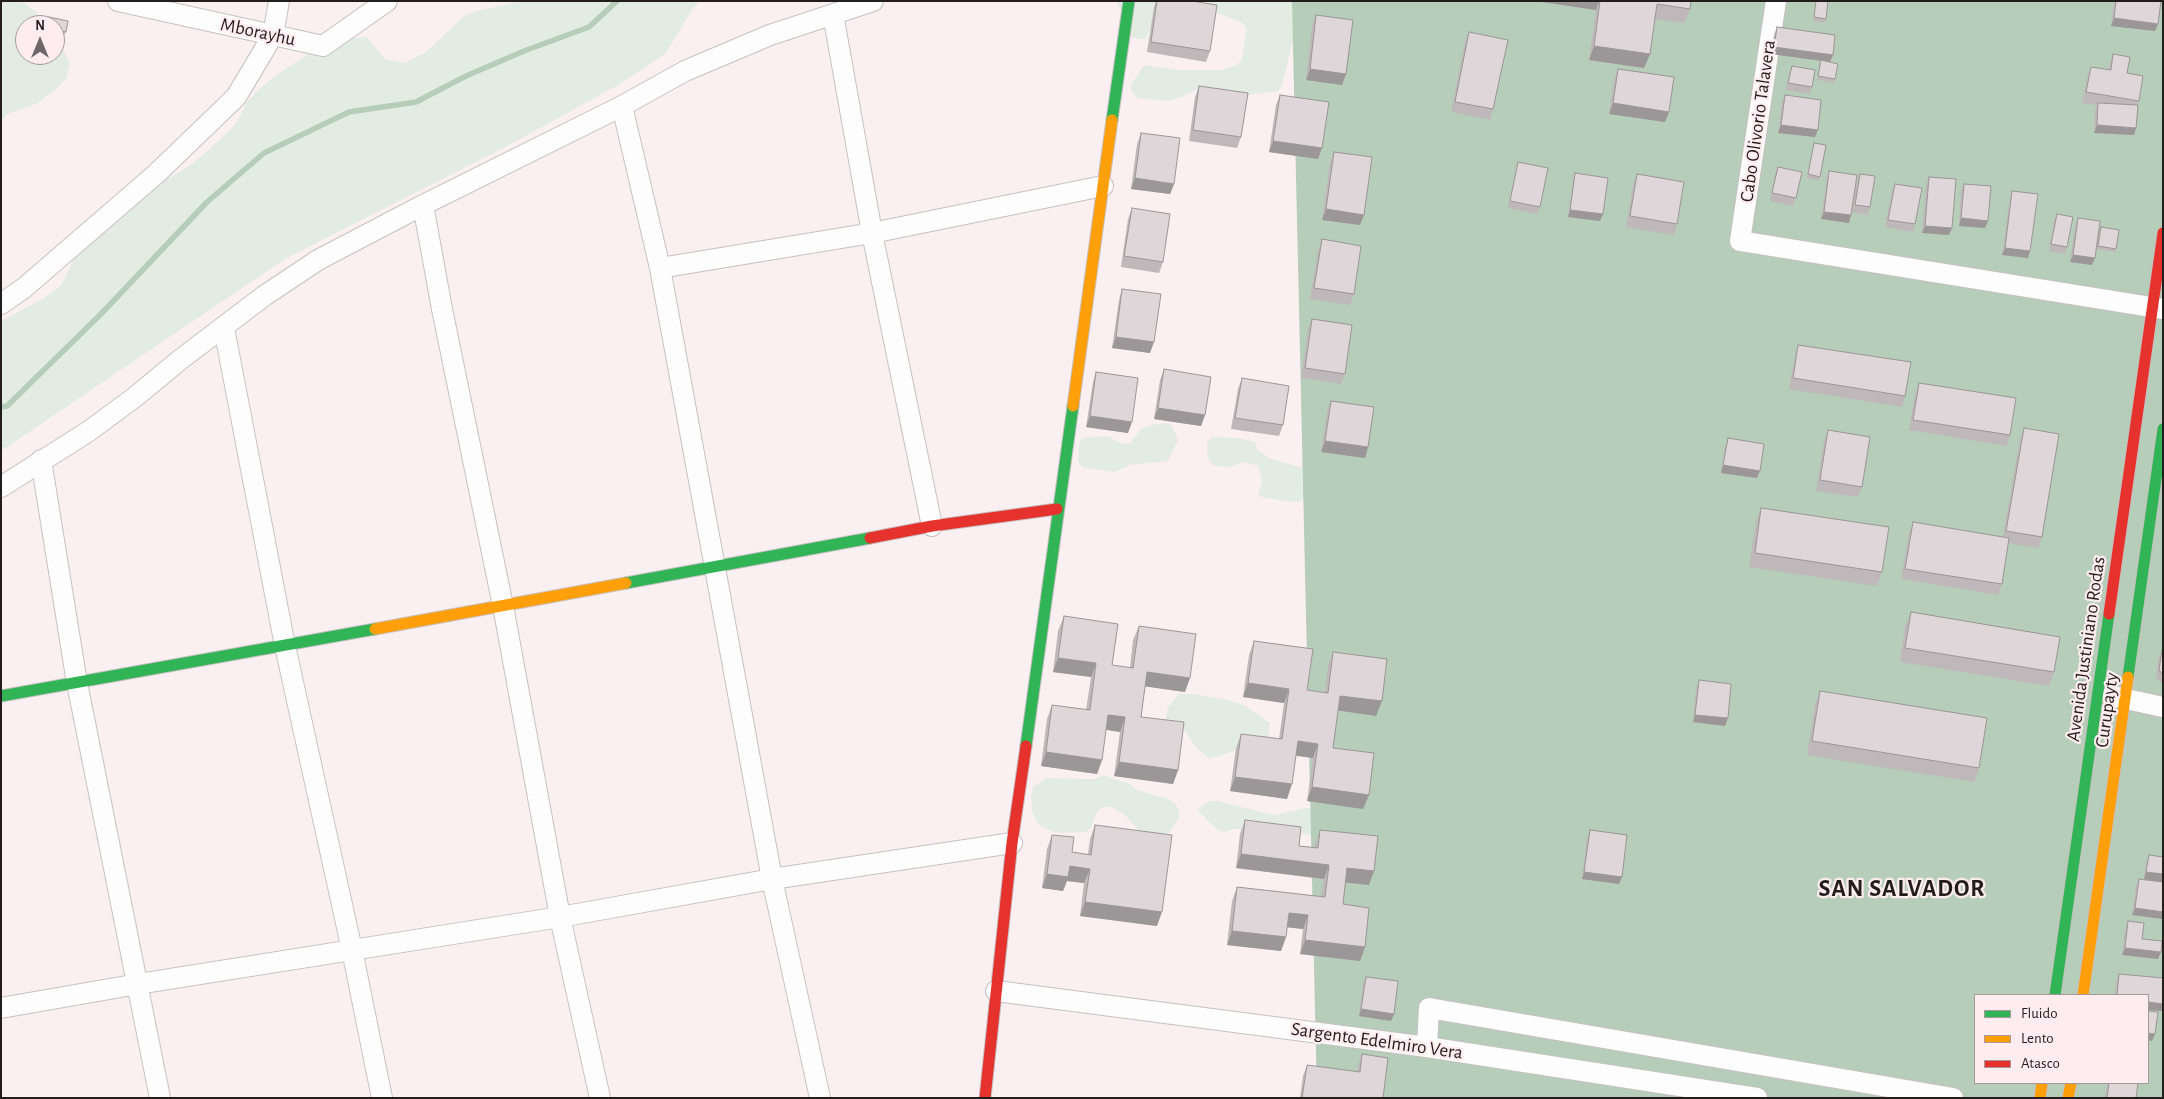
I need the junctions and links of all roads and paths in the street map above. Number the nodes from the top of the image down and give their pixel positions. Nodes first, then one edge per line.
1 (118, 1) edge
2 (279, 1) edge
3 (387, 1) edge
4 (873, 1) edge
5 (1129, 1) edge
6 (1776, 1) edge
7 (833, 14) junction
8 (273, 35) junction
9 (622, 106) junction
10 (1103, 186) junction
11 (423, 205) junction
12 (872, 233) junction
13 (2163, 233) edge
14 (660, 268) junction
15 (1, 304) edge
16 (2157, 308) edge
17 (224, 328) junction
18 (2163, 429) edge
19 (41, 460) junction
20 (1, 487) edge
21 (1057, 509) junction
22 (932, 526) junction
23 (716, 565) junction
24 (503, 606) junction
25 (285, 646) junction
26 (77, 683) junction
27 (2098, 693) junction
28 (1, 696) edge
29 (2126, 700) junction
30 (2163, 707) edge
31 (1012, 843) junction
32 (772, 879) junction
33 (560, 917) junction
34 (352, 950) junction
35 (138, 984) junction
36 (996, 991) junction
37 (2054, 994) edge
38 (2083, 994) edge
39 (1, 1008) edge
40 (1427, 1046) junction
41 (2042, 1084) edge
42 (2071, 1084) edge
43 (160, 1098) edge
44 (382, 1098) edge
45 (600, 1098) edge
46 (820, 1098) edge
47 (985, 1098) edge
48 (1757, 1098) edge
49 (1953, 1098) edge
50 (2040, 1098) edge
51 (2068, 1098) edge

1 - 8 street, Mborayhu
2 - 8 street
3 - 8 street, Mborayhu
4 - 7 street
5 - 10 street
6 - 16 street, Cabo Olivorio Talavera
7 - 9 street
7 - 12 street
8 - 15 street
9 - 11 street
9 - 14 street
10 - 12 street
10 - 21 street
11 - 17 street
11 - 24 street
12 - 14 street
12 - 22 street
13 - 16 street
14 - 23 street
16 - 27 street, Avenida Justiniano Rodas
17 - 19 street
17 - 25 street
18 - 29 street, Curupayty
19 - 20 street
19 - 26 street
21 - 22 street
21 - 31 street
22 - 23 street
23 - 24 street
23 - 32 street
24 - 25 street
24 - 33 street
25 - 26 street
25 - 34 street
26 - 28 street
26 - 35 street
27 - 29 street
27 - 37 street, Avenida Justiniano Rodas
29 - 30 street
29 - 38 street, Curupayty
31 - 32 street
31 - 36 street
32 - 33 street
32 - 46 street
33 - 34 street
33 - 45 street
34 - 35 street
34 - 44 street
35 - 39 street
35 - 43 street
36 - 40 street, Sargento Edelmiro Vera
36 - 47 street
40 - 48 street, Sargento Edelmiro Vera
40 - 49 street, Sargento Edelmiro Vera
41 - 50 street
42 - 51 street

